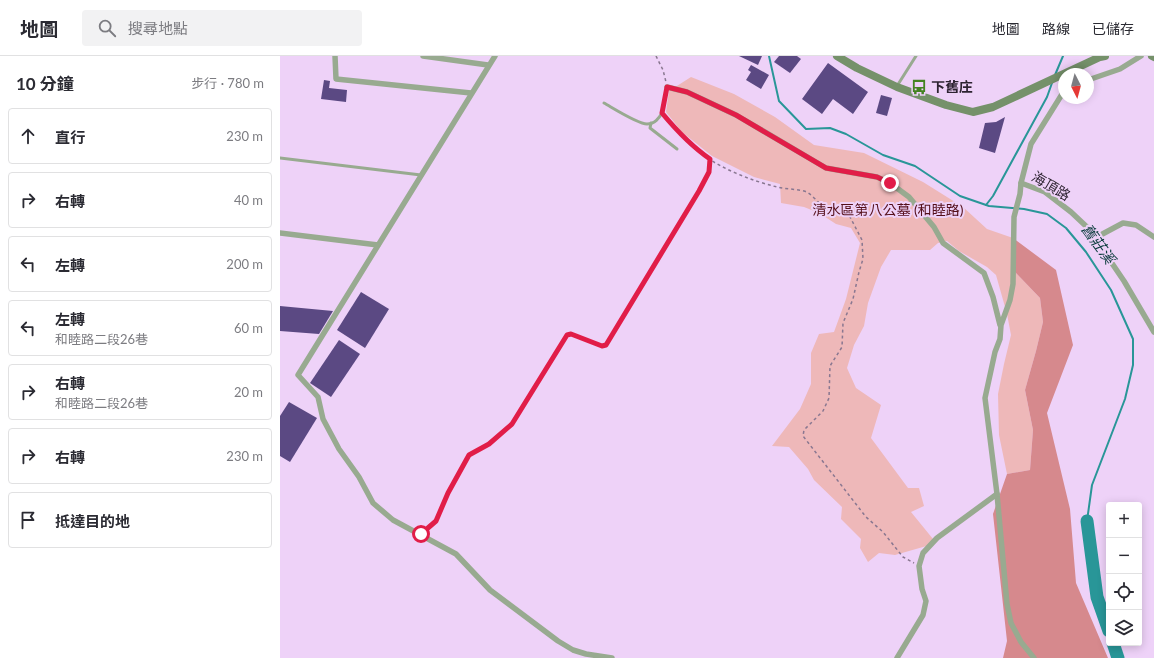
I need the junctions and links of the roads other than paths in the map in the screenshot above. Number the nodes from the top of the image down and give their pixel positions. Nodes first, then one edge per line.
1 (335, 56) edge
2 (424, 56) edge
3 (495, 56) edge
4 (837, 56) edge
5 (916, 56) edge
6 (1105, 56) edge
7 (1141, 56) edge
8 (488, 66) junction
9 (1094, 78) edge
10 (667, 87) road end
11 (897, 87) junction
12 (471, 93) junction
13 (1058, 100) edge
14 (604, 103) dead end
15 (662, 113) road end
16 (651, 123) junction
17 (676, 149) dead end
18 (280, 158) edge
19 (420, 175) junction
20 (1021, 183) junction
21 (280, 233) edge
22 (1154, 237) edge
23 (1095, 238) junction
24 (378, 245) junction
25 (1000, 325) junction
26 (1154, 332) edge
27 (997, 494) junction
28 (612, 658) edge
29 (897, 658) edge
30 (1034, 658) edge

1 - 12 street
2 - 8 street
3 - 8 street
4 - 11 street
5 - 11 lane
6 - 11 street
7 - 9 street
8 - 12 street
10 - 25 street
12 - 19 street
13 - 20 street, 海頂路
14 - 16 lane
15 - 16 lane
16 - 17 lane
18 - 19 lane
19 - 24 street
20 - 23 street, 海頂路
20 - 25 street
21 - 24 street
22 - 23 street
23 - 26 street, 海頂路
24 - 28 street
25 - 27 street
27 - 29 street
27 - 30 street

